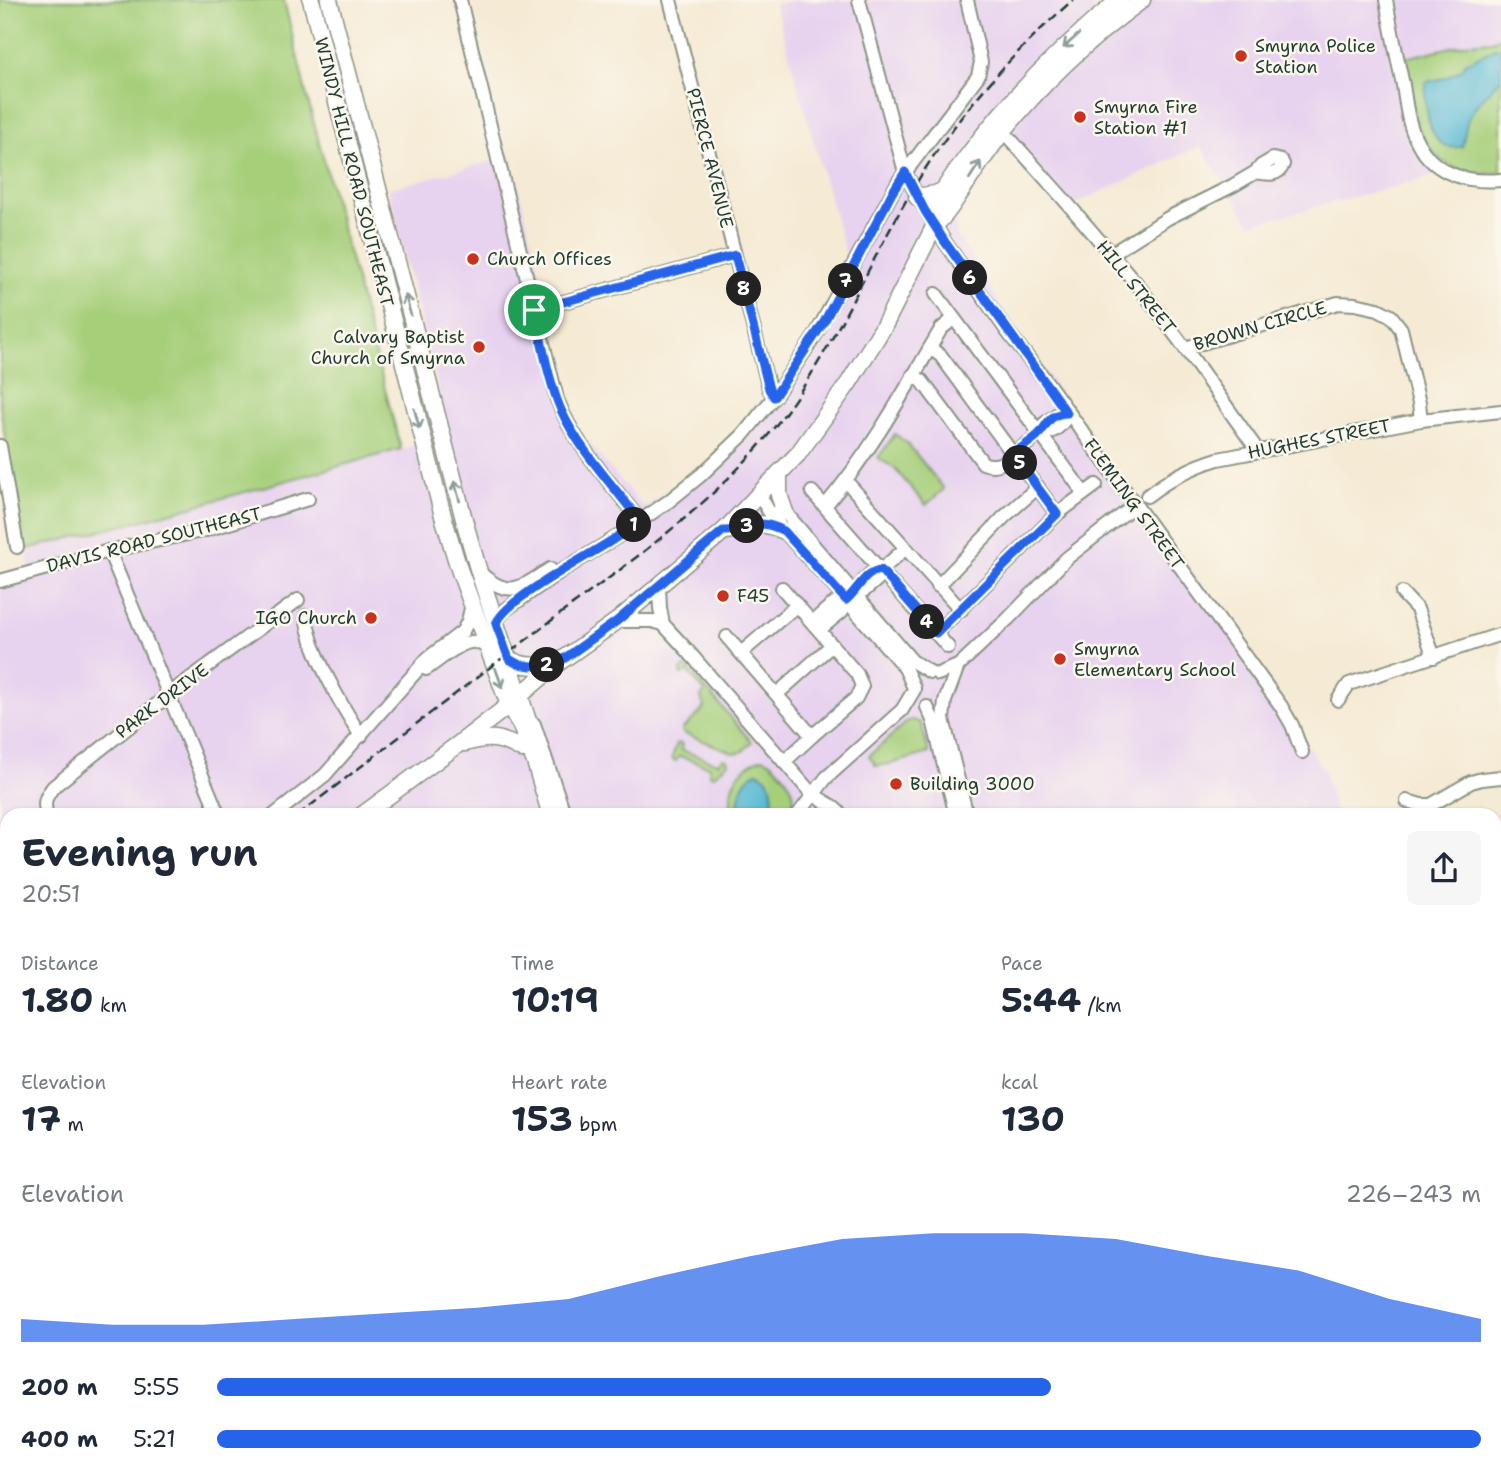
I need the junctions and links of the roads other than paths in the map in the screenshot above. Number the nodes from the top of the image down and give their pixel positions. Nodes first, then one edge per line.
1 (311, 0) edge
2 (329, 0) edge
3 (460, 0) edge
4 (670, 0) edge
5 (859, 0) edge
6 (967, 0) edge
7 (1119, 0) edge
8 (1142, 0) edge
9 (1386, 0) edge
10 (1003, 131) junction
11 (905, 172) junction
12 (1256, 173) dead end
13 (1501, 180) edge
14 (944, 190) junction
15 (917, 197) junction
16 (935, 225) junction
17 (1111, 254) junction
18 (735, 255) junction
19 (936, 294) dead end
20 (534, 310) junction
21 (953, 318) junction
22 (930, 348) junction
23 (1185, 348) junction
24 (913, 375) junction
25 (774, 397) junction
26 (1501, 411) edge
27 (1067, 413) junction
28 (1421, 420) junction
29 (1040, 434) junction
30 (0, 446) edge
31 (1258, 451) junction
32 (1013, 454) junction
33 (779, 473) junction
34 (846, 481) junction
35 (1096, 485) dead end
36 (1038, 487) junction
37 (813, 492) dead end
38 (759, 494) junction
39 (1084, 494) junction
40 (1147, 496) dead end
41 (308, 499) dead end
42 (1135, 505) junction
43 (825, 506) junction
44 (785, 512) junction
45 (1057, 514) junction
46 (640, 521) junction
47 (723, 531) junction
48 (784, 531) junction
49 (18, 547) dead end
50 (905, 549) junction
51 (108, 551) junction
52 (881, 570) junction
53 (480, 572) junction
54 (0, 581) edge
55 (938, 586) junction
56 (659, 587) junction
57 (782, 588) dead end
58 (1402, 593) dead end
59 (850, 597) junction
60 (298, 600) dead end
61 (472, 604) junction
62 (796, 606) junction
63 (961, 610) junction
64 (306, 615) dead end
65 (617, 621) junction
66 (496, 624) junction
67 (663, 624) junction
68 (816, 626) junction
69 (936, 633) junction
70 (1501, 634) edge
71 (727, 637) dead end
72 (832, 645) junction
73 (948, 647) dead end
74 (488, 648) junction
75 (741, 653) junction
76 (1434, 657) junction
77 (509, 659) junction
78 (558, 663) junction
79 (958, 666) junction
80 (934, 673) junction
81 (411, 677) junction
82 (914, 689) junction
83 (777, 694) junction
84 (169, 695) junction
85 (947, 695) junction
86 (515, 700) junction
87 (1338, 700) dead end
88 (926, 706) junction
89 (897, 716) junction
90 (361, 736) junction
91 (812, 736) junction
92 (456, 746) junction
93 (523, 750) junction
94 (1302, 752) dead end
95 (784, 762) junction
96 (1501, 777) edge
97 (812, 794) junction
98 (1407, 801) dead end
99 (45, 808) edge
100 (216, 808) edge
101 (283, 808) edge
102 (372, 808) edge
103 (541, 808) edge
104 (549, 808) edge
105 (555, 808) edge
106 (562, 808) edge
107 (802, 808) edge
108 (828, 808) edge
109 (954, 808) edge
110 (965, 808) edge

1 -> 61 main road, WINDY HILL ROAD SOUTHEAST
53 -> 2 main road, WINDY HILL ROAD SOUTHEAST
3 - 20 street
4 - 18 street, PIERCE AVENUE
5 - 11 street, FLEMING STREET
6 - 11 street
7 -> 14 main road
8 - 10 main road
9 - 13 street
16 -> 10 main road
10 - 17 street, HILL STREET
11 - 15 street, FLEMING STREET
11 - 25 street
12 - 17 street
14 - 15 main road
14 - 16 main road
15 - 16 street, FLEMING STREET
16 - 27 street, FLEMING STREET
16 - 33 main road
17 - 23 street, HILL STREET
18 - 20 street
18 - 25 street, PIERCE AVENUE
19 - 21 street
20 - 46 street
21 - 22 street
21 - 29 street
22 - 24 street
22 - 32 street
23 - 28 street, BROWN CIRCLE
23 - 31 street, HILL STREET
24 - 32 street
24 - 34 street
25 - 46 street
26 - 28 street, HUGHES STREET
27 - 29 street
27 - 42 street, FLEMING STREET
28 - 31 street, HUGHES STREET
29 - 32 street
29 - 39 street
30 - 49 street
31 - 40 street, HUGHES STREET
32 - 36 street
33 - 38 main road
33 - 44 main road
34 - 43 street
34 - 50 street
35 - 39 street
36 - 45 street
36 - 55 street
37 - 43 street
38 - 44 street
38 - 47 main road
38 - 48 street
39 - 45 street
41 - 51 street, DAVIS ROAD SOUTHEAST
42 - 79 street
42 - 94 street, FLEMING STREET
43 - 52 street
44 - 59 street
45 - 63 street
46 - 53 street
46 - 66 street
47 - 48 main road
47 - 56 main road
48 - 59 street
50 - 52 street
50 - 55 street
51 - 54 street, DAVIS ROAD SOUTHEAST
51 - 84 street
52 - 59 street
52 - 69 street
53 - 66 main road, WINDY HILL ROAD SOUTHEAST
55 - 63 street
56 - 65 main road
56 - 67 street
57 - 62 street
58 - 76 street
59 - 68 street
59 - 80 street
59 - 82 street
60 - 84 street, PARK DRIVE
61 - 74 main road, WINDY HILL ROAD SOUTHEAST
61 - 81 street
62 - 68 street
62 - 75 street
63 - 69 street
64 - 90 street
65 - 67 street
65 - 78 main road
66 - 77 main road, WINDY HILL ROAD SOUTHEAST
67 - 95 street
68 - 72 street
69 - 73 street
70 - 76 street
71 - 75 street
72 - 83 street
72 - 91 street
74 - 81 street
74 -> 86 main road, WINDY HILL ROAD SOUTHEAST
75 - 83 street
76 - 87 street
77 - 78 main road
77 - 86 main road, WINDY HILL ROAD SOUTHEAST
78 - 86 main road
79 - 80 street
79 - 85 street
80 - 82 street
80 - 85 street
81 - 90 street
82 - 88 street
82 - 89 street
83 - 91 street
84 - 99 street, PARK DRIVE
84 - 100 street
85 - 88 street
85 - 110 street
86 - 92 main road
86 - 93 street, WINDY HILL ROAD SOUTHEAST
86 - 104 main road, WINDY HILL ROAD SOUTHEAST
86 - 105 main road, WINDY HILL ROAD SOUTHEAST
86 - 106 street, WINDY HILL ROAD SOUTHEAST
88 - 89 street
88 - 109 street
89 - 97 street
90 - 101 street
91 - 95 street
92 - 93 main road
92 - 102 main road
93 - 103 street, WINDY HILL ROAD SOUTHEAST
95 - 97 street
96 - 98 street
97 - 107 street
97 - 108 street

